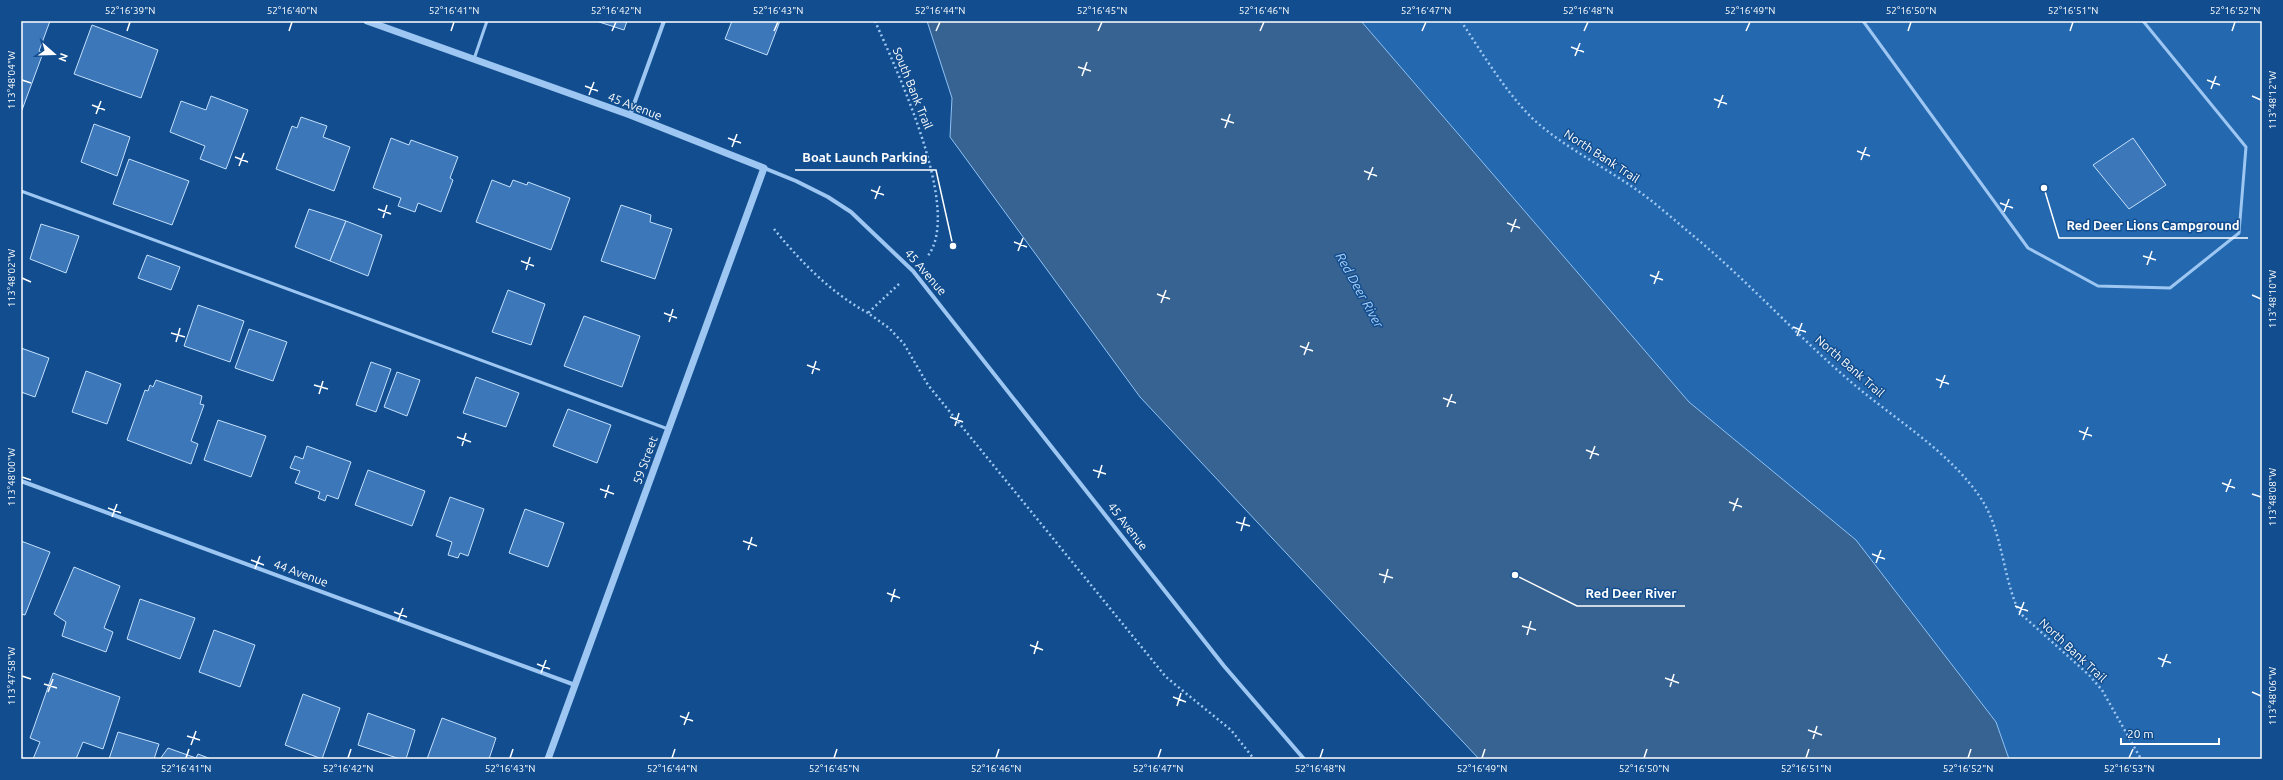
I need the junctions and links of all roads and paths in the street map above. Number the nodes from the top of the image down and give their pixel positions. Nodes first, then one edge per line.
1 (367, 21) edge
2 (487, 21) edge
3 (664, 21) edge
4 (875, 21) edge
5 (1461, 21) edge
6 (1863, 21) edge
7 (2143, 21) edge
8 (474, 60) junction
9 (630, 115) junction
10 (764, 168) junction
11 (21, 190) edge
12 (774, 229) dead end
13 (928, 256) dead end
14 (901, 282) dead end
15 (868, 313) junction
16 (668, 429) junction
17 (21, 481) edge
18 (575, 685) junction
19 (548, 759) edge
20 (1254, 759) edge
21 (1304, 759) edge
22 (2142, 759) edge

1 - 8 street, 45 Avenue
2 - 8 lane
3 - 9 street
4 - 13 path, South Bank Trail
5 - 22 path, North Bank Trail
6 - 7 lane
8 - 9 street, 45 Avenue
9 - 10 street, 45 Avenue
10 - 16 street, 59 Street
10 - 21 street, 45 Avenue
11 - 16 lane
12 - 15 path
14 - 15 path
15 - 20 path
16 - 18 street, 59 Street
17 - 18 street, 44 Avenue
18 - 19 street, 59 Street

